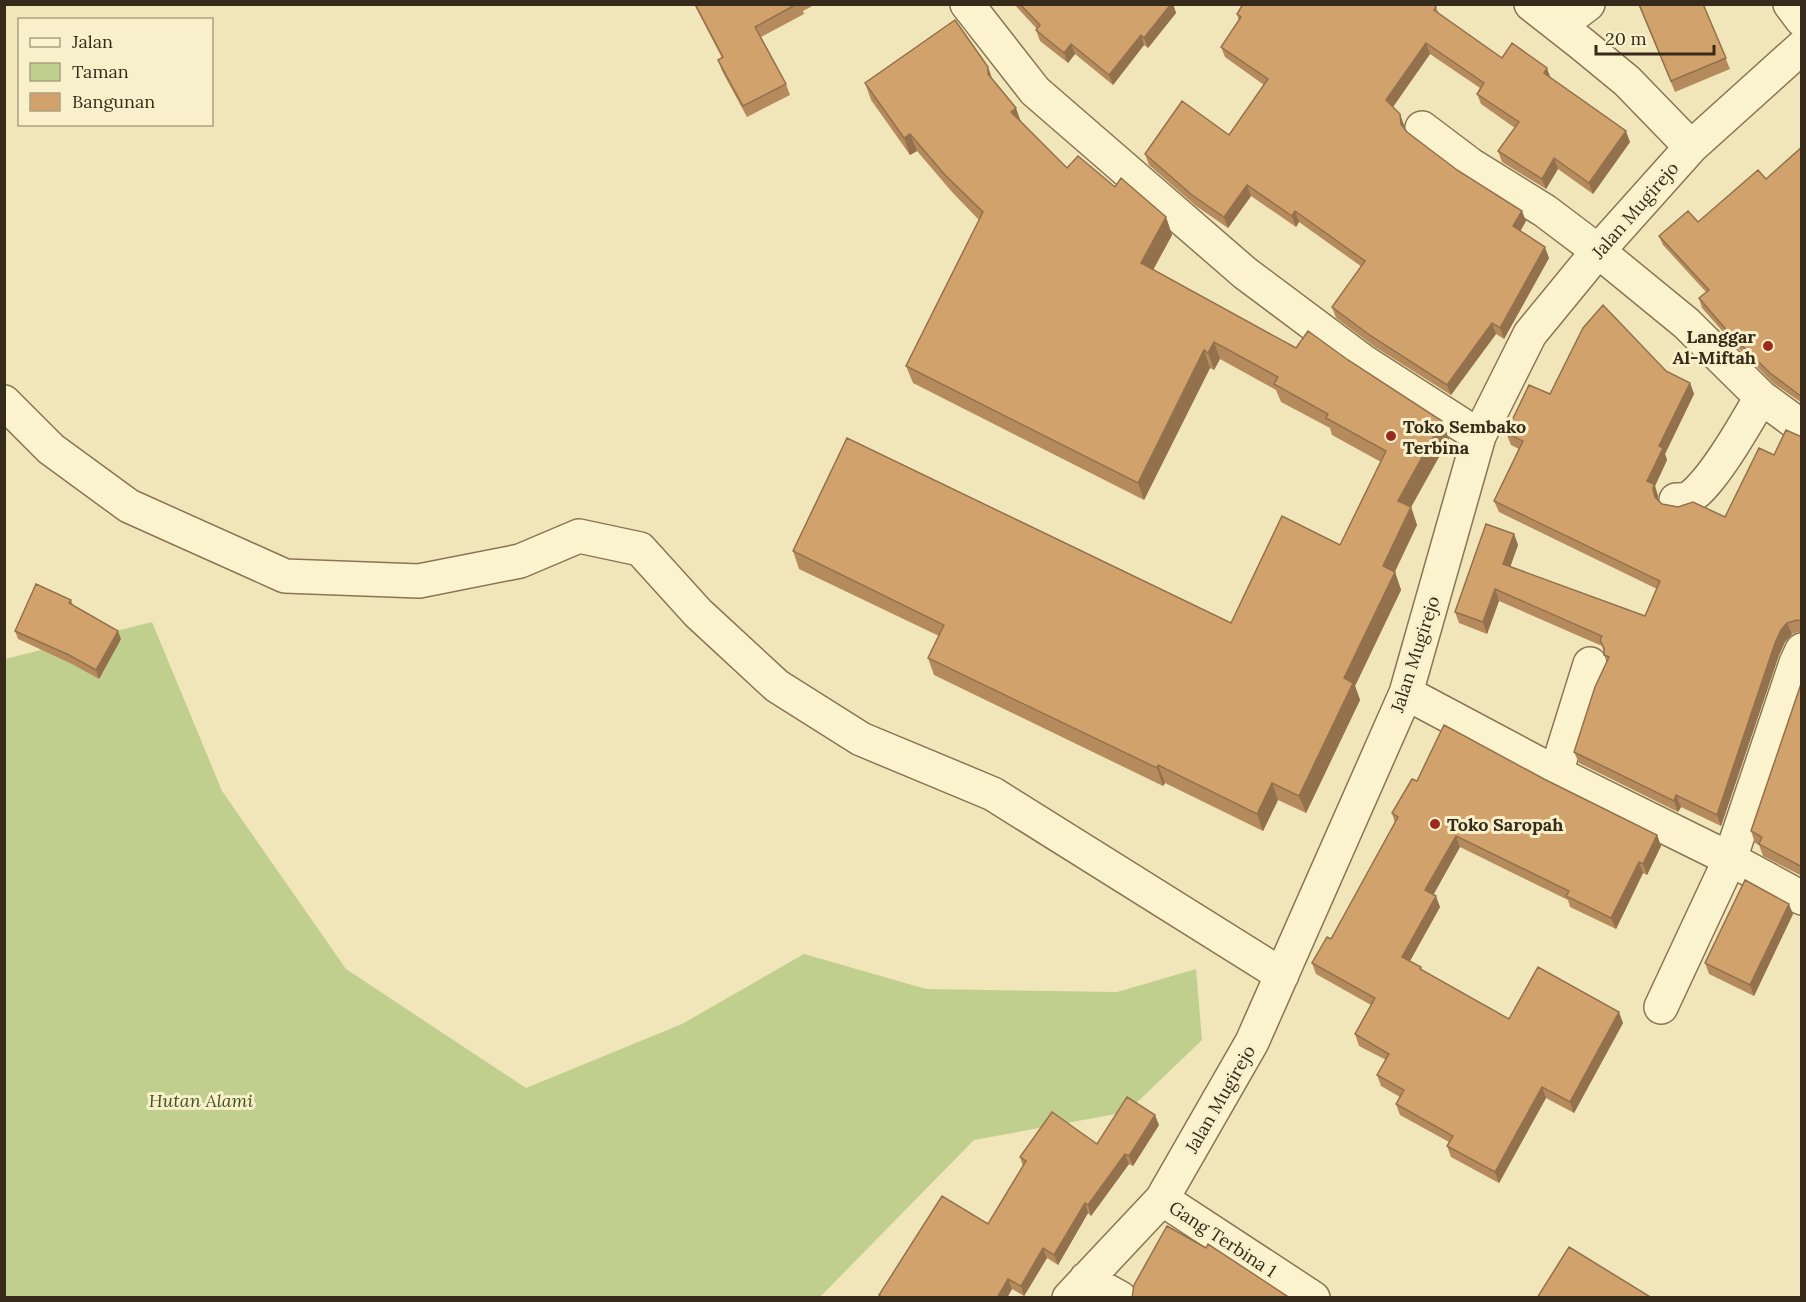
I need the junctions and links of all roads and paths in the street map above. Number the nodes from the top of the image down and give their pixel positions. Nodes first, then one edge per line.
1 (967, 4) edge
2 (1531, 4) edge
3 (1588, 4) edge
4 (1790, 4) edge
5 (1802, 20) edge
6 (1559, 26) junction
7 (1802, 47) edge
8 (1422, 128) dead end
9 (1691, 147) junction
10 (1598, 251) junction
11 (1761, 397) junction
12 (4, 402) edge
13 (1802, 428) edge
14 (1479, 436) junction
15 (1676, 500) dead end
16 (1800, 660) edge
17 (1590, 664) dead end
18 (1406, 693) junction
19 (1556, 773) junction
20 (1730, 859) junction
21 (1802, 898) edge
22 (1282, 975) junction
23 (1660, 1006) dead end
24 (1162, 1199) junction
25 (1078, 1288) edge
26 (1120, 1298) edge
27 (1313, 1298) edge

1 - 14 street
2 - 6 street
3 - 6 street
4 - 5 street
6 - 9 street
7 - 9 street, Jalan Mugirejo
8 - 10 street
9 - 10 street, Jalan Mugirejo
10 - 11 street
10 - 14 street, Jalan Mugirejo
11 - 13 street
11 - 15 street
12 - 22 street
14 - 18 street, Jalan Mugirejo
16 - 20 street
17 - 19 street
18 - 19 street
18 - 22 street, Jalan Mugirejo
19 - 20 street
20 - 21 street
20 - 23 street
22 - 24 street, Jalan Mugirejo
24 - 25 street, Jalan Mugirejo
24 - 27 street, Gang Terbina 1
25 - 26 street

